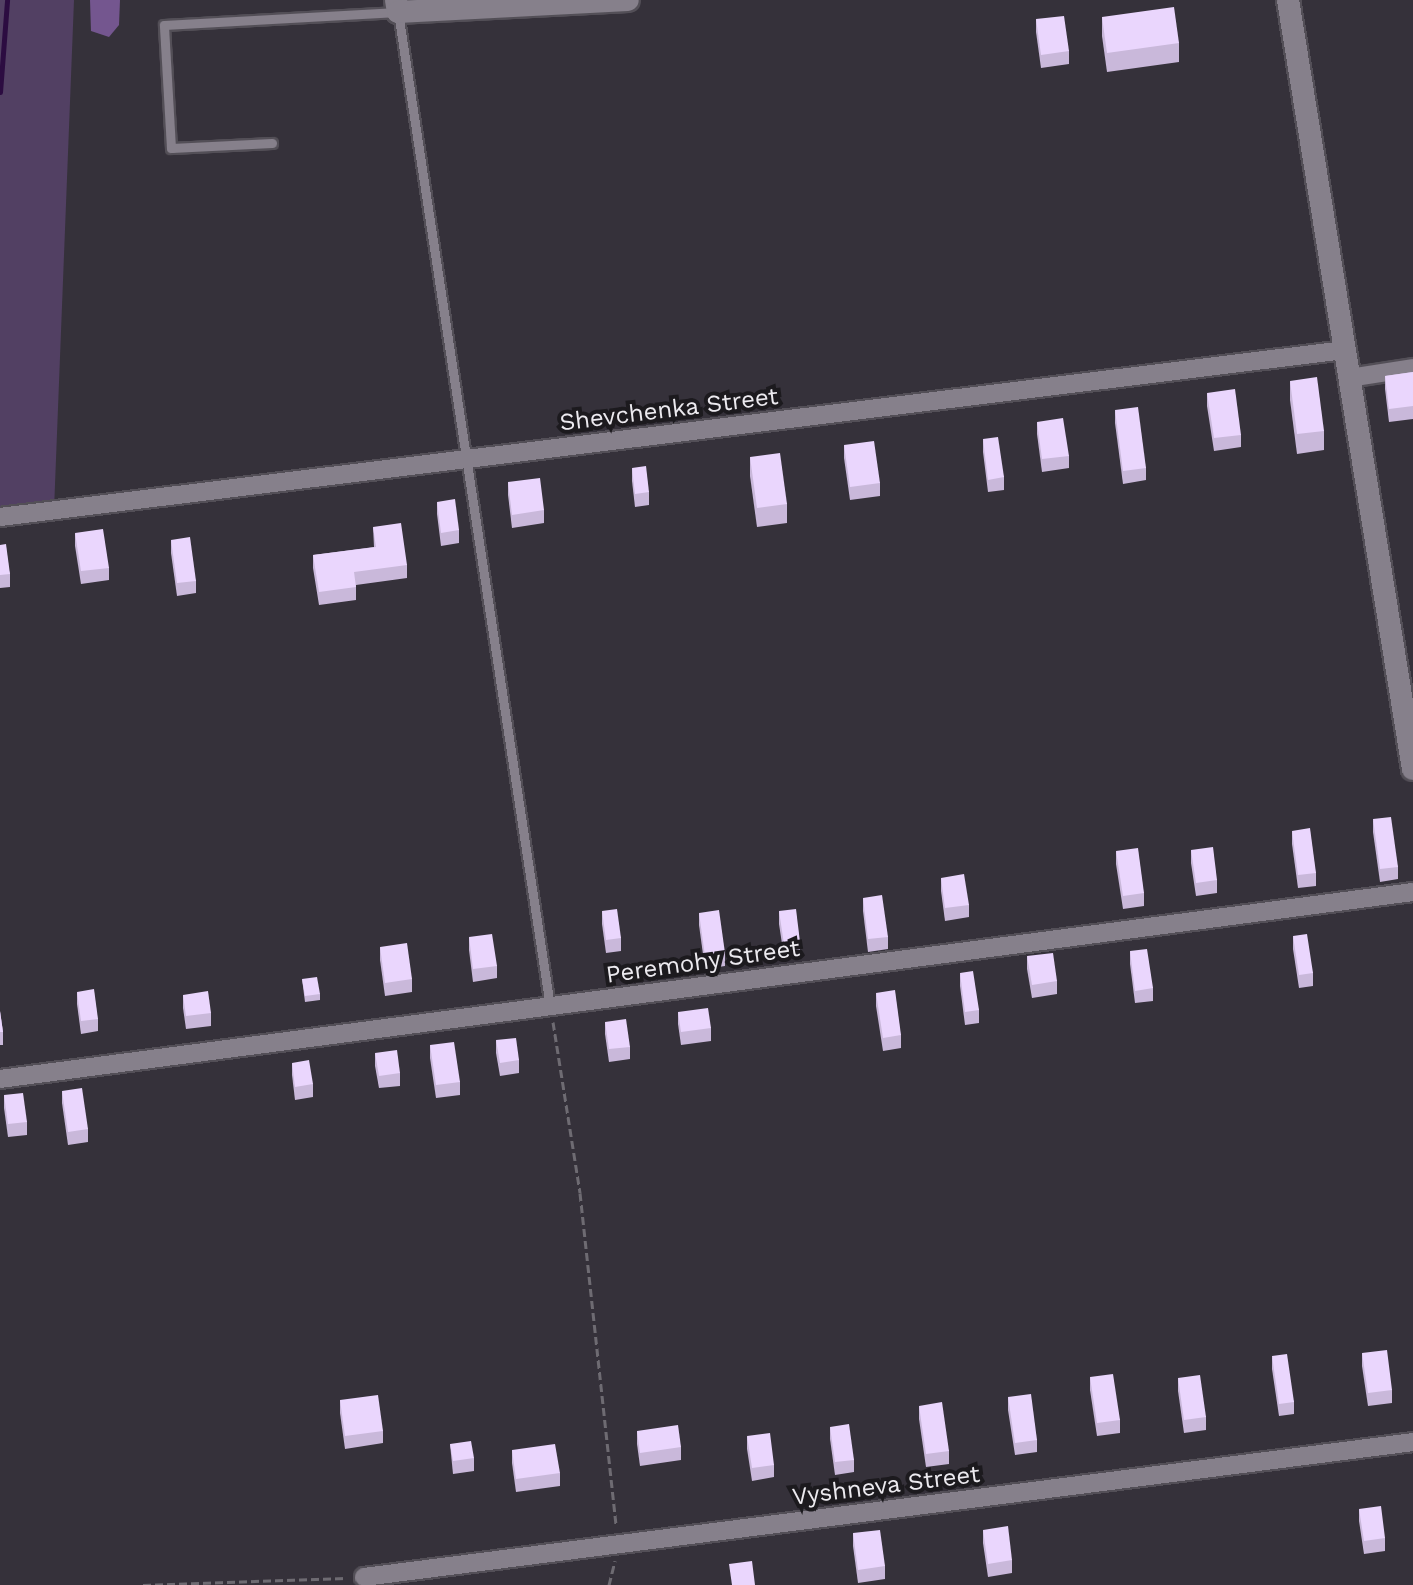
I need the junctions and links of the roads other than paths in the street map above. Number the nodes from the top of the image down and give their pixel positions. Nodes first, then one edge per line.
1 (628, 0) edge
2 (1288, 0) edge
3 (397, 6) edge
4 (272, 143) dead end
5 (1345, 350) junction
6 (1413, 368) edge
7 (1349, 378) junction
8 (463, 459) junction
9 (0, 517) edge
10 (1413, 769) edge
11 (1413, 892) edge
12 (550, 1006) junction
13 (0, 1079) edge
14 (1413, 1442) edge
15 (364, 1577) road end

1 - 3 street
2 - 5 street
3 - 4 lane
3 - 8 lane
5 - 7 street
5 - 8 street, Shevchenka Street
6 - 7 street
7 - 10 street
8 - 9 street, Shevchenka Street
8 - 12 lane
11 - 12 street, Peremohy Street
12 - 13 street, Peremohy Street
14 - 15 street, Vyshneva Street

